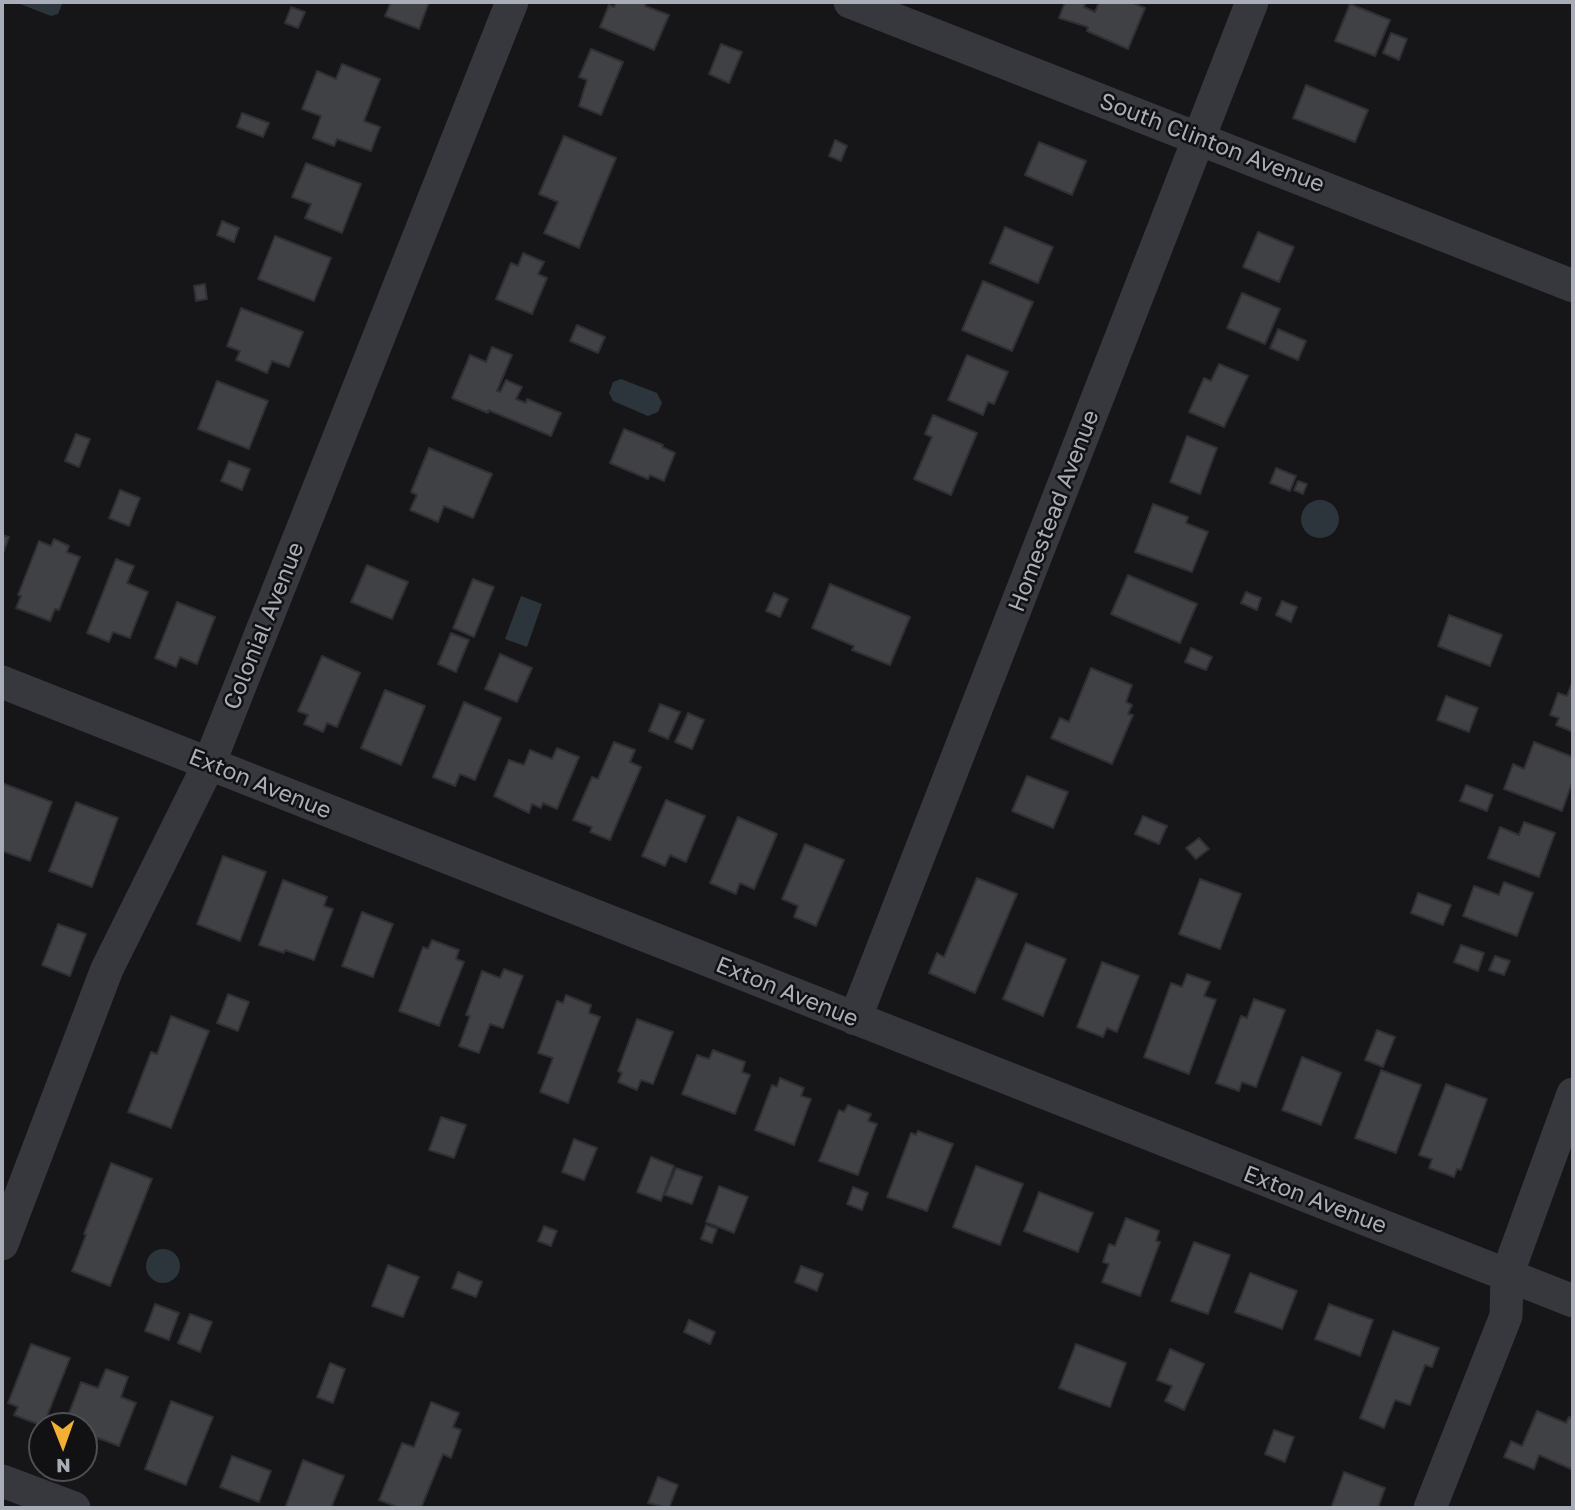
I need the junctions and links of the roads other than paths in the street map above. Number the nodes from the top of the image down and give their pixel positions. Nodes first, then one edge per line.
1 (512, 2) edge
2 (850, 2) edge
3 (1252, 2) edge
4 (1200, 138) junction
5 (1573, 286) edge
6 (2, 682) edge
7 (209, 764) junction
8 (855, 1019) junction
9 (1573, 1094) edge
10 (2, 1244) edge
11 (1507, 1275) junction
12 (1573, 1301) edge
13 (2, 1481) edge
14 (74, 1508) edge
15 (1430, 1508) edge

1 - 7 street, Colonial Avenue
2 - 4 street, South Clinton Avenue
3 - 4 street, Homestead Avenue
4 - 5 street, South Clinton Avenue
4 - 8 street, Homestead Avenue
6 - 7 street, Exton Avenue
7 - 8 street, Exton Avenue
7 - 10 street, Colonial Avenue
8 - 11 street, Exton Avenue
9 - 11 street
11 - 12 street, Exton Avenue
11 - 15 street
13 - 14 street

